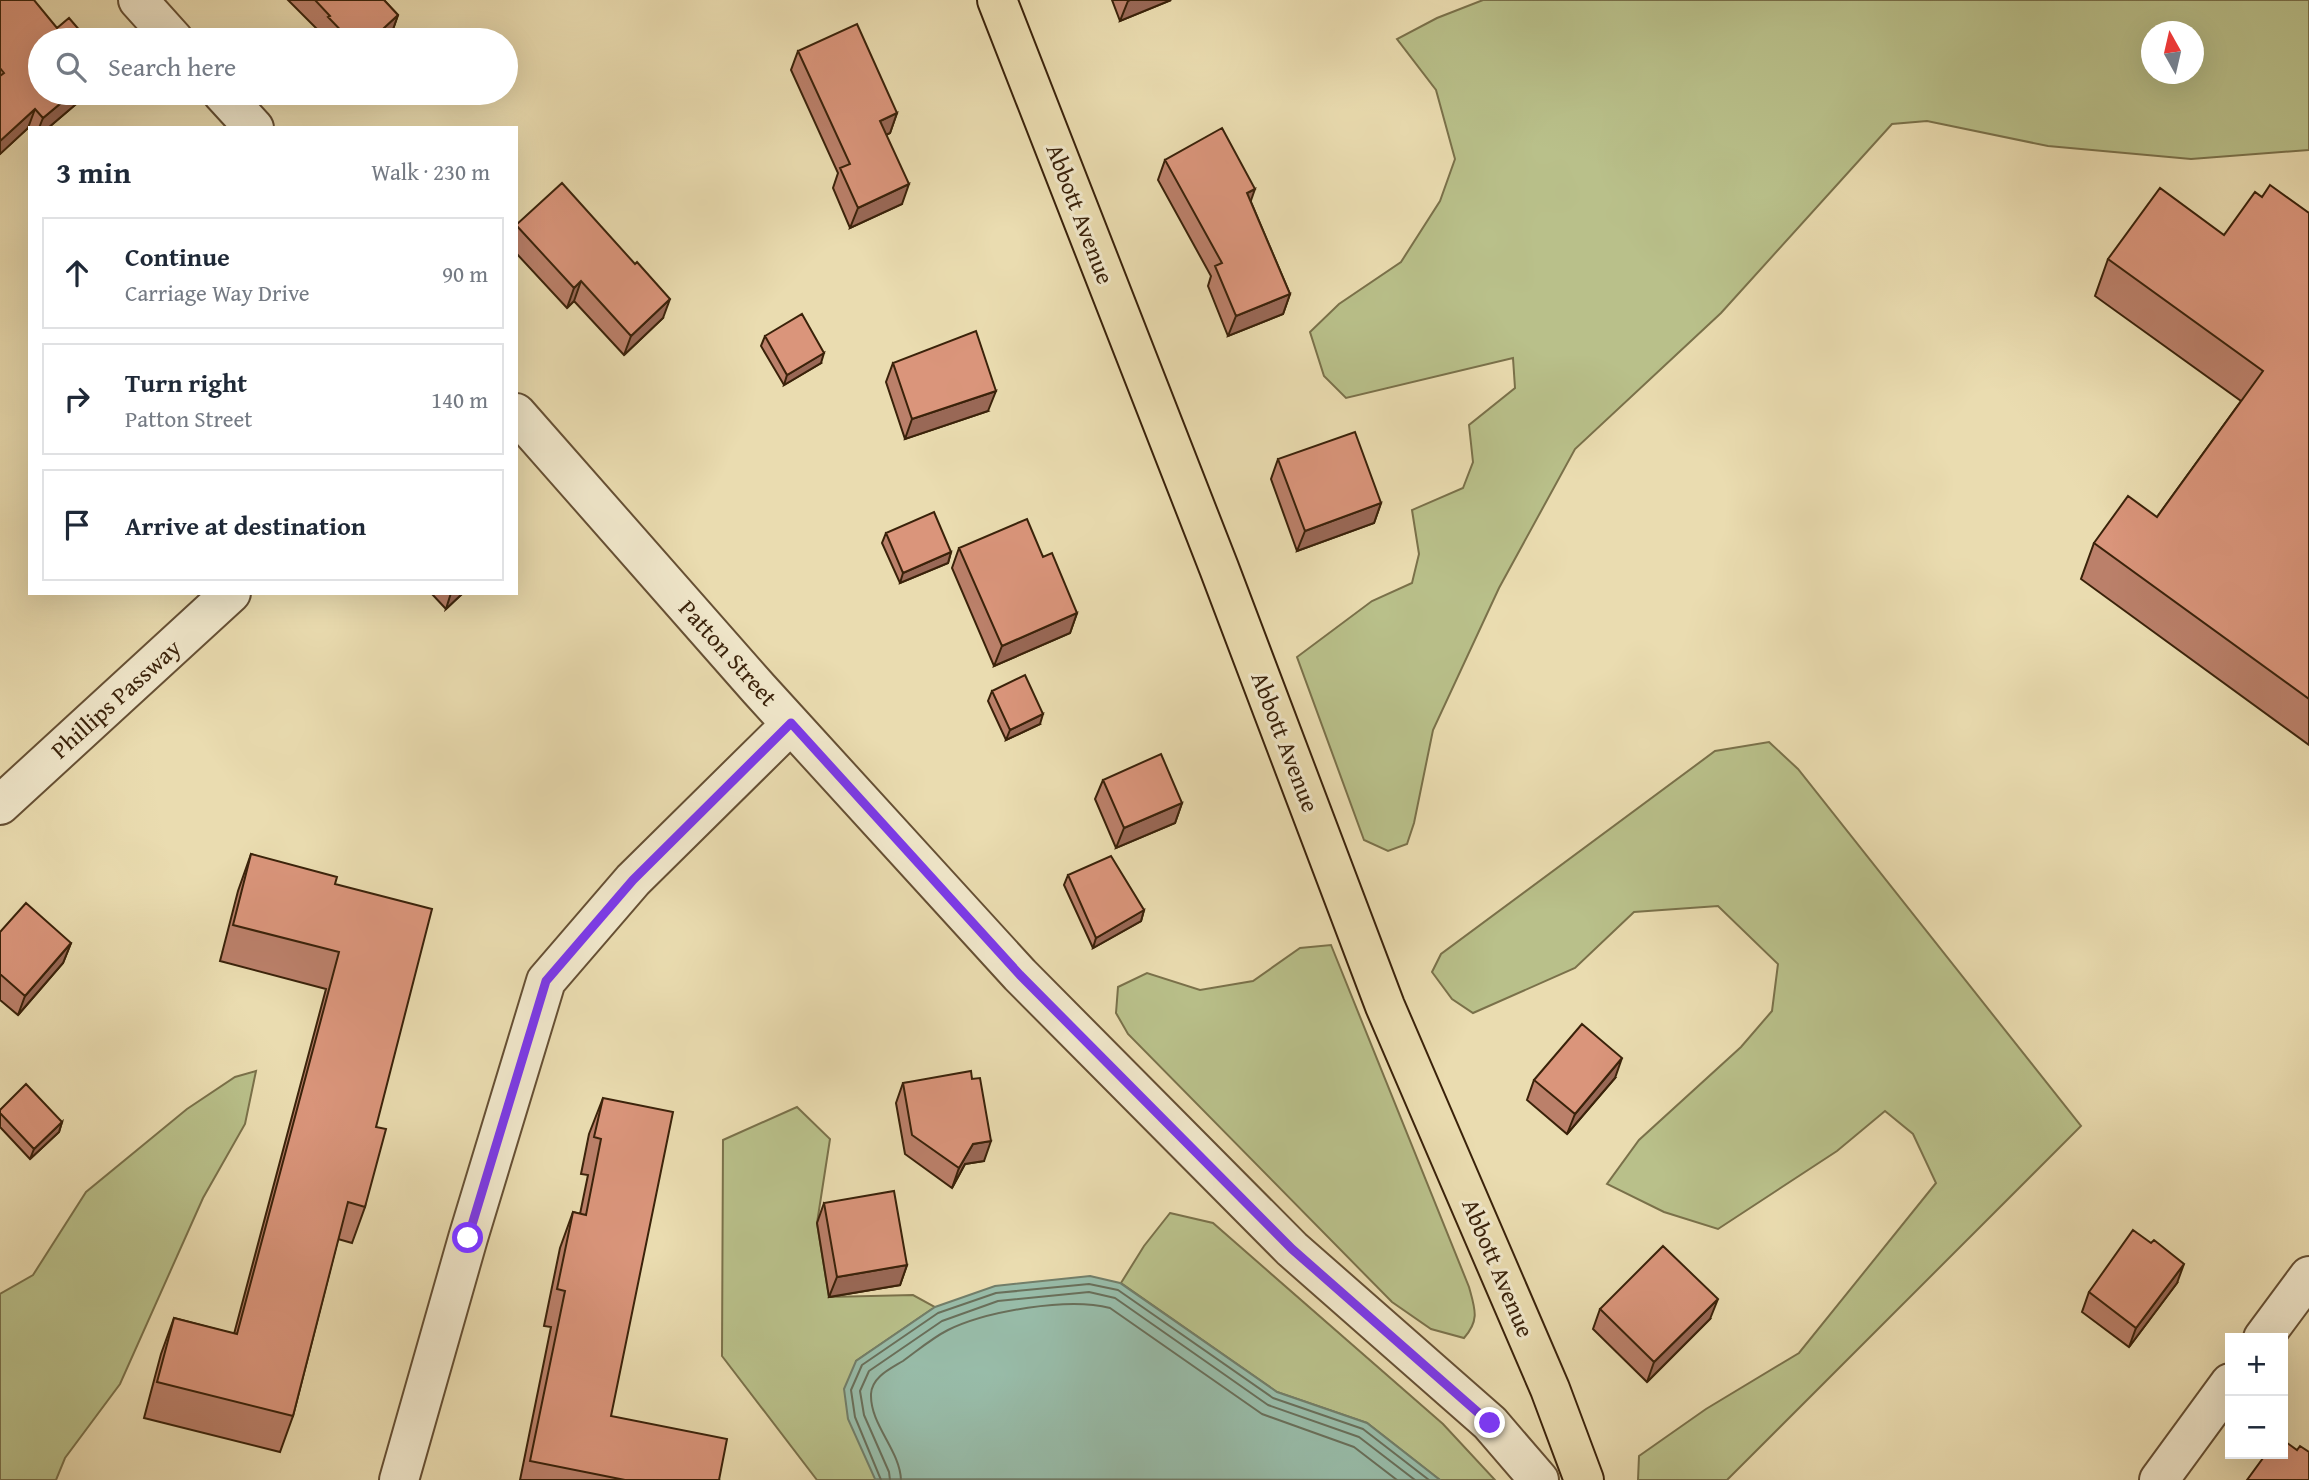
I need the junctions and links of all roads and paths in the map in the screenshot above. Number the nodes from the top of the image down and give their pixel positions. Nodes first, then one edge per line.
1 (138, 0) edge
2 (997, 0) edge
3 (163, 28) edge
4 (233, 105) edge
5 (252, 126) edge
6 (518, 415) edge
7 (229, 595) edge
8 (791, 723) junction
9 (0, 805) edge
10 (2309, 1276) edge
11 (2267, 1333) edge
12 (2225, 1390) edge
13 (399, 1480) edge
14 (1539, 1480) edge
15 (1584, 1480) edge
16 (2159, 1480) edge

1 - 3 street
2 - 15 main road, Abbott Avenue
4 - 5 street
6 - 8 street, Patton Street
7 - 9 street, Phillips Passway
8 - 13 street
8 - 14 street, Patton Street
10 - 11 street
12 - 16 street

